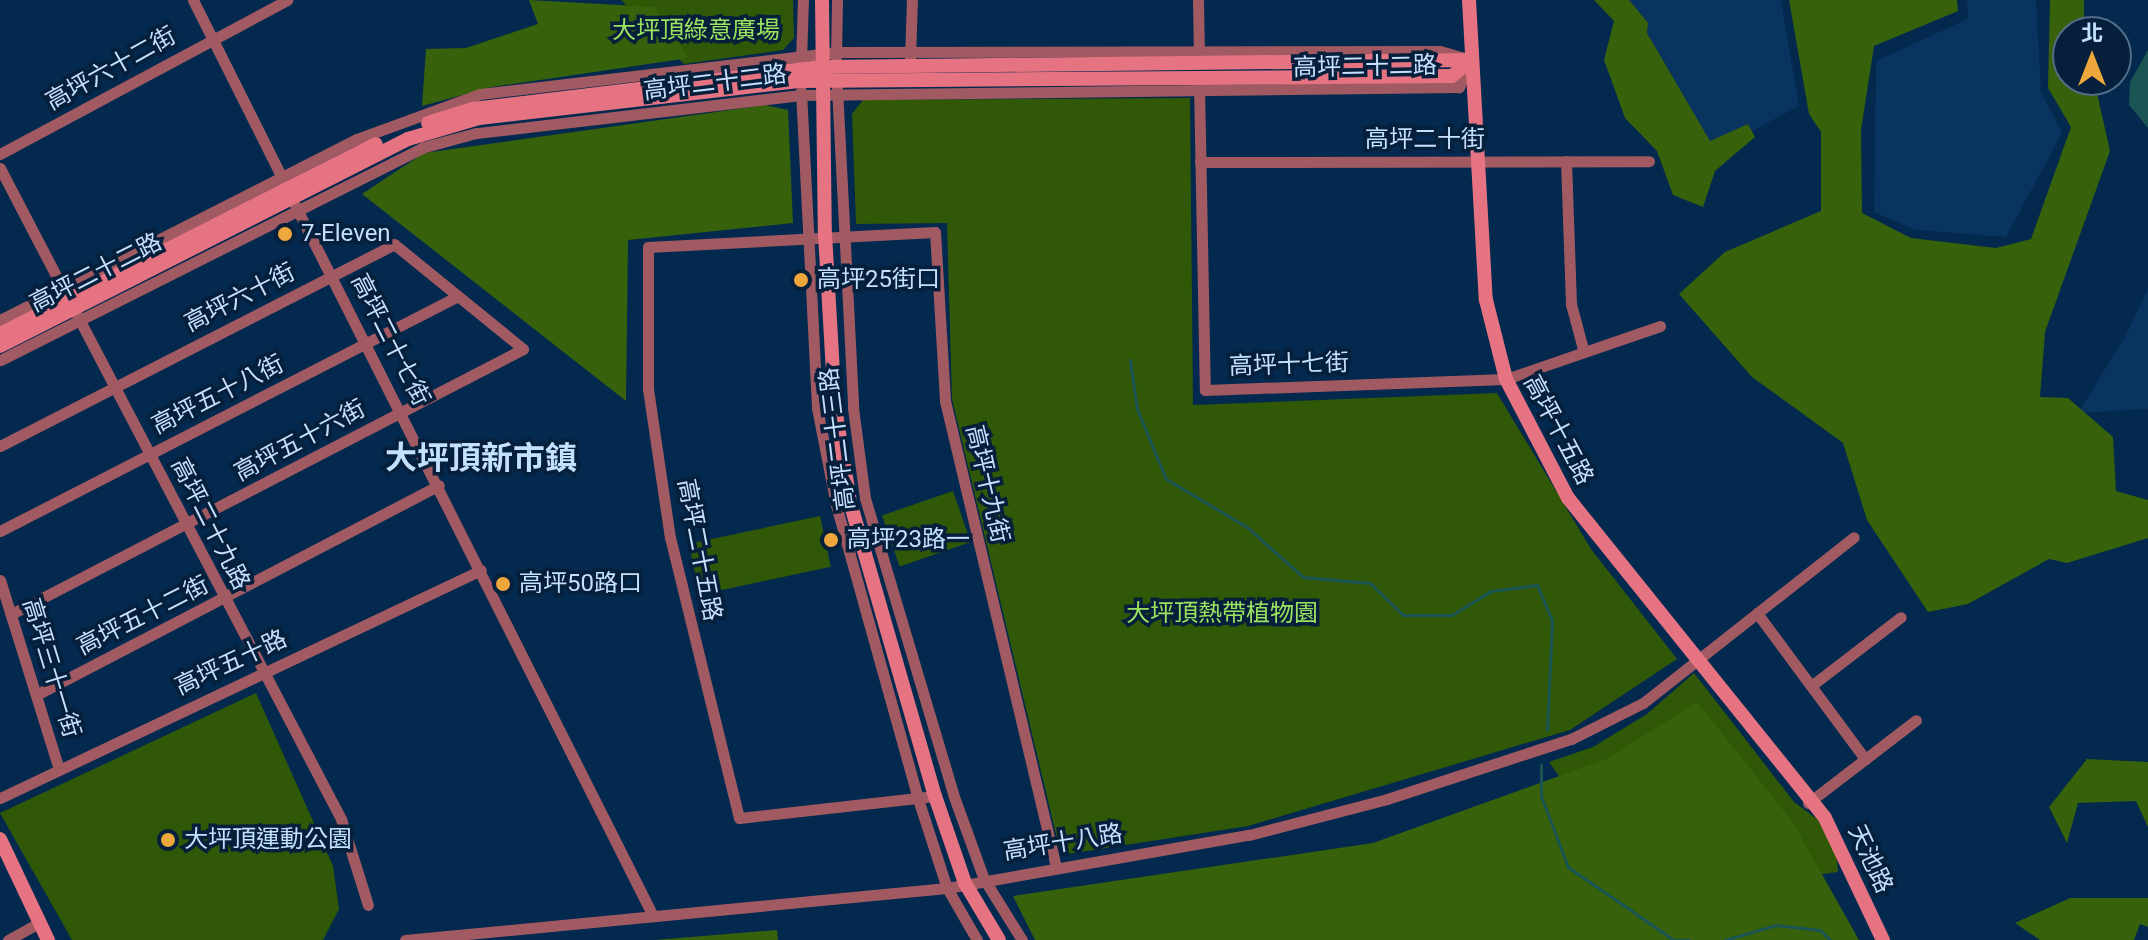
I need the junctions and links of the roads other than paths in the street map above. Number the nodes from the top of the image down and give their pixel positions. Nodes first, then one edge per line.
1 (193, 0) edge
2 (287, 0) edge
3 (803, 0) edge
4 (822, 0) edge
5 (837, 0) edge
6 (912, 0) edge
7 (1198, 0) edge
8 (1469, 0) edge
9 (213, 39) junction
10 (1199, 51) junction
11 (910, 52) junction
12 (1471, 60) junction
13 (829, 73) junction
14 (801, 75) junction
15 (1199, 79) junction
16 (910, 81) junction
17 (0, 154) edge
18 (1566, 161) junction
19 (1649, 161) dead end
20 (1200, 162) junction
21 (1476, 162) junction
22 (0, 168) edge
23 (289, 193) junction
24 (842, 233) junction
25 (807, 234) junction
26 (825, 234) junction
27 (332, 276) junction
28 (456, 297) junction
29 (71, 304) junction
30 (0, 320) edge
31 (1660, 326) dead end
32 (0, 334) edge
33 (366, 343) junction
34 (0, 346) edge
35 (523, 349) joint
36 (1583, 349) junction
37 (0, 360) edge
38 (1506, 379) junction
39 (115, 387) junction
40 (402, 412) junction
41 (0, 446) edge
42 (149, 455) junction
43 (439, 485) junction
44 (185, 526) junction
45 (0, 531) edge
46 (1854, 537) dead end
47 (481, 570) junction
48 (0, 580) edge
49 (224, 599) junction
50 (1757, 613) junction
51 (11, 614) junction
52 (1901, 617) dead end
53 (1694, 663) junction
54 (263, 672) junction
55 (1811, 686) junction
56 (36, 695) junction
57 (1916, 720) dead end
58 (1865, 759) junction
59 (59, 769) junction
60 (935, 796) junction
61 (0, 798) edge
62 (918, 799) junction
63 (1808, 803) junction
64 (0, 839) edge
65 (1056, 866) junction
66 (984, 879) junction
67 (965, 883) junction
68 (947, 888) junction
69 (368, 905) dead end
70 (653, 916) junction
71 (39, 923) junction
72 (8, 940) edge
73 (48, 940) edge
74 (405, 940) edge
75 (977, 940) edge
76 (999, 940) edge
77 (1022, 940) edge
78 (1883, 940) edge

1 - 9 street, 高坪二十七街
2 - 9 street, 高坪六十二街
3 - 14 street, 高坪二十三路
4 - 13 street, 高坪二十三路
5 - 13 street, 高坪二十三路
6 - 11 street
7 - 10 street, 高坪十七街
8 - 12 street, 高坪十五路
9 - 17 street, 高坪六十二街
9 - 23 street, 高坪二十七街
10 - 11 street, 高坪二十二路
10 - 12 street, 高坪二十二路
10 - 15 street, 高坪十七街
11 - 13 street, 高坪二十二路
11 - 16 street
12 - 15 street, 高坪二十二路
12 - 15 street, 高坪二十二路
12 - 21 street, 高坪十五路
13 - 14 street, 高坪二十二路
13 - 14 street, 高坪二十二路
13 - 16 street, 高坪二十二路
13 - 16 street, 高坪二十二路
13 - 24 street, 高坪二十三路
13 - 26 street, 高坪二十三路
14 - 23 street, 高坪二十二路
14 - 23 street, 高坪二十二路
14 - 25 street, 高坪二十三路
15 - 16 street, 高坪二十二路
15 - 16 street, 高坪二十二路
15 - 20 street, 高坪十七街
18 - 19 street, 高坪二十街
18 - 21 street, 高坪二十街
18 - 36 street
20 - 21 street, 高坪二十街
20 - 38 street, 高坪十七街
21 - 38 street, 高坪十五路
22 - 29 street, 高坪二十九路
23 - 27 street, 高坪二十七街
23 - 29 street, 高坪二十二路
23 - 29 street, 高坪二十二路
24 - 26 street, 高坪十九街
24 - 65 street, 高坪十九街
24 - 66 street, 高坪二十三路
25 - 26 street, 高坪十九街
25 - 62 street, 高坪二十三路
25 - 62 street, 高坪二十五路
26 - 60 street, 高坪二十三路
27 - 28 street, 高坪六十街
27 - 33 street, 高坪二十七街
27 - 39 street, 高坪六十街
28 - 33 street, 高坪五十八街
28 - 35 street, 高坪六十街
29 - 30 street, 高坪二十二路
29 - 32 street, 高坪二十二路
29 - 34 street, 高坪二十二路
29 - 37 street, 高坪二十二路
29 - 39 street, 高坪二十九路
31 - 36 street, 高坪十七街
33 - 40 street, 高坪二十七街
33 - 42 street, 高坪五十八街
35 - 40 street, 高坪五十六街
36 - 38 street, 高坪十七街
38 - 53 street, 高坪十五路
39 - 41 street, 高坪六十街
39 - 42 street, 高坪二十九路
40 - 43 street, 高坪二十七街
40 - 44 street, 高坪五十六街
42 - 44 street, 高坪二十九路
42 - 45 street, 高坪五十八街
43 - 47 street, 高坪二十七街
43 - 49 street, 高坪五十二街
44 - 49 street, 高坪二十九路
44 - 51 street, 高坪五十六街
46 - 50 street, 高坪十八路
47 - 54 street, 高坪五十路
47 - 70 street, 高坪二十七街
48 - 51 street, 高坪三十一街
49 - 54 street, 高坪二十九路
49 - 56 street, 高坪五十二街
50 - 53 street, 高坪十八路
50 - 55 street
51 - 56 street, 高坪三十一街
52 - 55 street
53 - 63 street, 高坪十五路
53 - 65 street, 高坪十八路
54 - 59 street, 高坪五十路
54 - 69 street, 高坪二十九路
55 - 58 street
56 - 59 street, 高坪三十一街
57 - 58 street
58 - 63 street
59 - 61 street, 高坪五十路
60 - 62 street, 高坪二十五路
60 - 67 street, 高坪二十三路
62 - 68 street, 高坪二十三路
63 - 78 street, 天池路
64 - 71 street
65 - 66 street, 高坪十八路
66 - 67 street, 高坪十八路
66 - 77 street, 高坪二十三路
67 - 68 street, 高坪十八路
67 - 76 street, 高坪二十三路
68 - 70 street, 高坪十八路
68 - 75 street, 高坪二十三路
70 - 74 street, 高坪十八路
71 - 72 street
71 - 73 street

